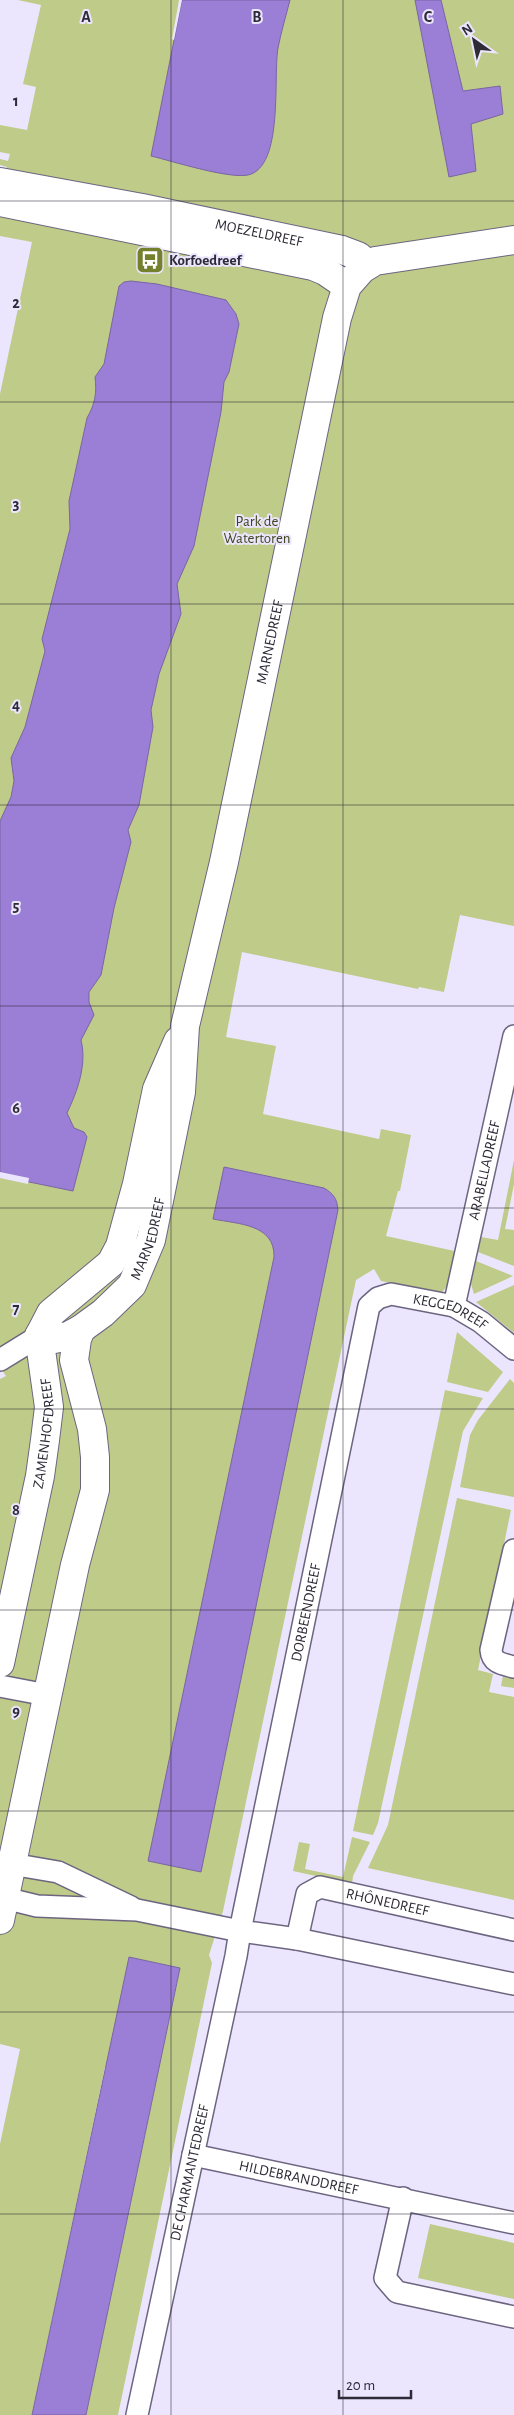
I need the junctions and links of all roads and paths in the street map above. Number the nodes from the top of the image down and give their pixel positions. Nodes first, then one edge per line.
1 (0, 182) edge
2 (0, 202) edge
3 (514, 240) edge
4 (368, 265) junction
5 (347, 286) junction
6 (185, 1026) junction
7 (514, 1036) edge
8 (378, 1298) joint
9 (454, 1306) junction
10 (81, 1329) junction
11 (39, 1336) junction
12 (514, 1350) edge
13 (0, 1360) edge
14 (514, 1550) edge
15 (0, 1663) edge
16 (514, 1667) edge
17 (0, 1686) edge
18 (47, 1695) junction
19 (6, 1863) edge
20 (2, 1905) edge
21 (138, 1910) junction
22 (514, 1930) edge
23 (240, 1931) junction
24 (297, 1939) junction
25 (514, 1984) edge
26 (193, 2155) junction
27 (403, 2198) junction
28 (514, 2223) edge
29 (514, 2317) edge
30 (137, 2415) edge

1 - 4 street, MOEZELDREEF
2 - 5 street, MOEZELDREEF
3 - 4 street
4 - 5 street
5 - 6 street, MARNEDREEF
6 - 10 street, MARNEDREEF
6 - 11 street, MARNEDREEF
7 - 9 street, ARABELLADREEF
8 - 9 street, KEGGEDREEF
8 - 23 street, DORBEENDREEF
9 - 12 street, KEGGEDREEF
10 - 11 street, MARNEDREEF
10 - 18 street
11 - 13 street
11 - 15 street, ZAMENHOFDREEF
14 - 16 street
17 - 18 street
18 - 19 street
19 - 20 street
19 - 21 street
20 - 21 street
21 - 23 street
22 - 24 street, RHÔNEDREEF
23 - 24 street
23 - 26 street, DE CHARMANTEDREEF
24 - 25 street
26 - 27 street, HILDEBRANDDREEF
26 - 30 street, DE CHARMANTEDREEF
27 - 28 street, HILDEBRANDDREEF
27 - 29 street

